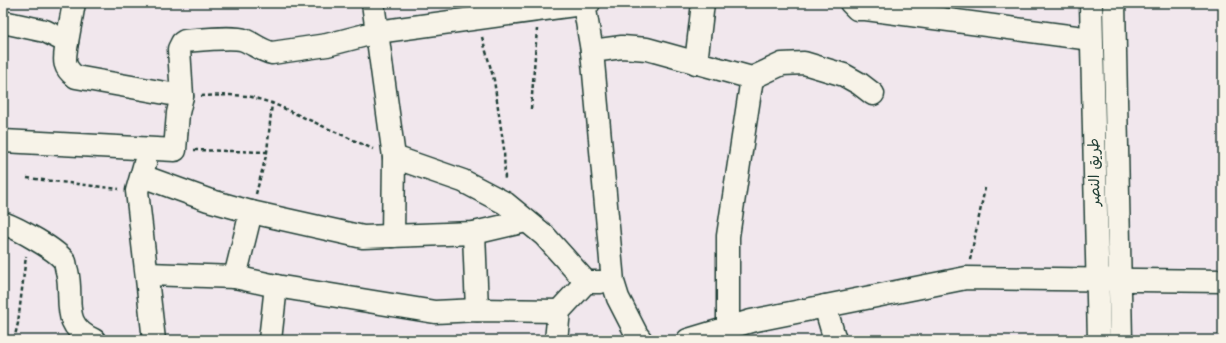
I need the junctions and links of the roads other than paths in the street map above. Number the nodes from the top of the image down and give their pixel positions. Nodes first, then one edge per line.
1 (74, 3) edge
2 (373, 3) edge
3 (703, 3) edge
4 (851, 3) edge
5 (1091, 3) edge
6 (1114, 3) edge
7 (587, 4) edge
8 (3, 22) edge
9 (377, 32) junction
10 (1091, 39) junction
11 (67, 42) junction
12 (592, 51) junction
13 (696, 63) junction
14 (752, 78) junction
15 (873, 94) dead end
16 (182, 96) junction
17 (3, 141) edge
18 (150, 148) junction
19 (394, 157) junction
20 (140, 184) junction
21 (251, 212) junction
22 (526, 221) junction
23 (3, 223) edge
24 (474, 233) junction
25 (393, 236) junction
26 (148, 274) junction
27 (235, 277) junction
28 (1097, 279) junction
29 (1120, 280) junction
30 (1223, 280) edge
31 (586, 282) junction
32 (613, 282) junction
33 (276, 286) junction
34 (825, 306) junction
35 (477, 310) junction
36 (559, 311) junction
37 (728, 328) junction
38 (94, 340) edge
39 (154, 340) edge
40 (270, 340) edge
41 (556, 340) edge
42 (641, 340) edge
43 (688, 340) edge
44 (835, 340) edge
45 (1099, 340) edge
46 (1121, 340) edge

1 - 11 street
2 - 9 street
3 - 13 street
4 - 10 street
5 - 10 street, طريق النصر
6 - 29 street, طريق النصر
7 - 9 street
7 - 12 street
8 - 11 street
9 - 16 street
9 - 19 street
10 - 28 street, طريق النصر
11 - 16 street
12 - 13 street
12 - 32 street
13 - 14 street
14 - 15 street
14 - 37 street
16 - 18 street
17 - 18 street
18 - 20 street
19 - 22 street
19 - 25 street
20 - 21 street
20 - 26 street
21 - 25 street
21 - 27 street
22 - 24 street
22 - 31 street
23 - 38 street
24 - 25 street
24 - 35 street
26 - 27 street
26 - 39 street
27 - 33 street
28 - 29 street
28 - 34 street
28 - 45 street, طريق النصر
29 - 30 street
29 - 46 street, طريق النصر
31 - 32 street
31 - 36 street
32 - 42 street
33 - 35 street
33 - 40 street
34 - 37 street
34 - 44 street
35 - 36 street
36 - 41 street
37 - 43 street

